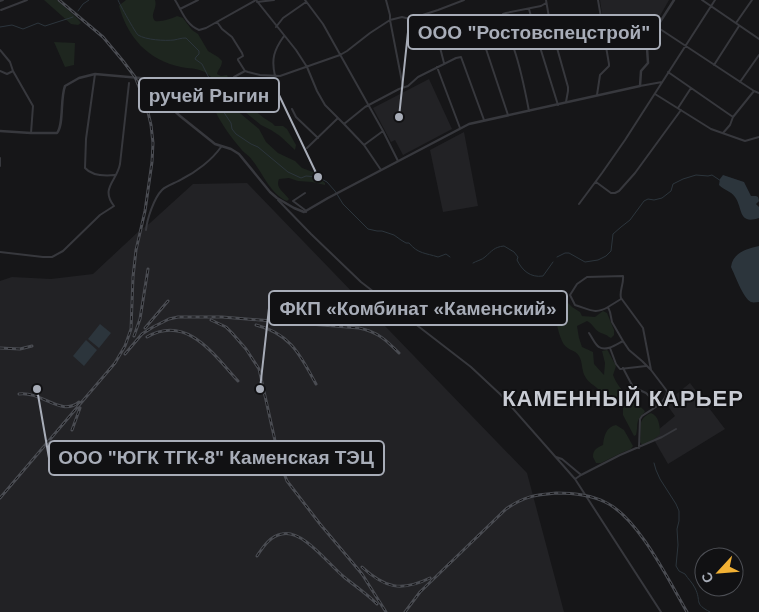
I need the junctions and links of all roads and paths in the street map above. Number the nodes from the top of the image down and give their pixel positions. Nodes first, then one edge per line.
1 (27, 0) edge
2 (175, 0) edge
3 (198, 0) edge
4 (274, 0) edge
5 (386, 0) edge
6 (464, 0) edge
7 (598, 0) edge
8 (674, 0) edge
9 (702, 0) edge
10 (715, 0) edge
11 (752, 0) edge
12 (256, 1) edge
13 (305, 1) edge
14 (546, 2) edge
15 (711, 6) junction
16 (529, 8) junction
17 (180, 9) junction
18 (1, 10) edge
19 (390, 20) junction
20 (217, 22) junction
21 (736, 23) junction
22 (478, 25) dead end
23 (739, 26) junction
24 (276, 27) junction
25 (435, 28) dead end
26 (656, 28) junction
27 (284, 36) junction
28 (604, 36) junction
29 (759, 38) edge
30 (685, 46) junction
31 (0, 50) edge
32 (340, 55) junction
33 (759, 55) edge
34 (444, 64) junction
35 (714, 65) junction
36 (307, 67) junction
37 (438, 67) junction
38 (245, 70) junction
39 (0, 71) edge
40 (13, 71) junction
41 (668, 72) junction
42 (94, 74) junction
43 (275, 76) junction
44 (662, 82) junction
45 (740, 82) junction
46 (129, 83) dead end
47 (640, 86) junction
48 (403, 88) junction
49 (691, 88) junction
50 (754, 91) junction
51 (759, 93) edge
52 (655, 94) junction
53 (598, 95) junction
54 (566, 102) junction
55 (253, 104) dead end
56 (369, 105) junction
57 (558, 105) junction
58 (292, 109) dead end
59 (679, 109) junction
60 (529, 112) junction
61 (508, 115) junction
62 (733, 117) junction
63 (338, 118) junction
64 (484, 120) junction
65 (344, 124) junction
66 (460, 128) junction
67 (0, 130) edge
68 (383, 131) junction
69 (31, 133) junction
70 (723, 133) junction
71 (759, 137) edge
72 (318, 138) junction
73 (364, 146) junction
74 (221, 147) junction
75 (307, 148) dead end
76 (0, 158) edge
77 (398, 161) junction
78 (0, 166) edge
79 (382, 170) junction
80 (115, 175) junction
81 (596, 182) junction
82 (305, 193) dead end
83 (277, 198) junction
84 (578, 204) dead end
85 (306, 212) junction
86 (146, 230) dead end
87 (0, 252) edge
88 (621, 298) junction
89 (608, 307) junction
90 (589, 333) dead end
91 (623, 341) junction
92 (610, 348) junction
93 (646, 366) junction
94 (623, 368) junction
95 (652, 371) junction
96 (657, 406) junction
97 (676, 430) dead end
98 (638, 448) junction
99 (556, 457) junction
100 (581, 474) junction
101 (575, 479) junction
102 (661, 612) edge

1 - 18 street
2 - 17 street
3 - 17 street
4 - 12 street
5 - 19 street
6 - 19 street
7 - 28 street
8 - 26 street
9 - 15 street
10 - 15 street
11 - 21 street
12 - 20 street
12 - 24 street
13 - 24 street
13 - 32 street
14 - 16 street
14 - 54 street
15 - 21 street
15 - 30 street
16 - 57 street
16 - 60 street
17 - 20 street
19 - 32 street
19 - 48 street
20 - 38 street
21 - 23 street
22 - 61 street
23 - 29 street
23 - 35 street
24 - 27 street
25 - 34 street
26 - 28 street
26 - 30 street
26 - 47 street
27 - 36 street
27 - 43 street
28 - 53 street
30 - 35 street
30 - 41 street
31 - 40 street
32 - 36 street
32 - 56 street
33 - 45 street
34 - 37 street
34 - 64 street
35 - 45 street
36 - 43 street
36 - 63 street
37 - 48 street
37 - 66 street
38 - 43 street
38 - 55 street
39 - 40 street
40 - 69 street
41 - 44 street
41 - 49 street
42 - 69 street
42 - 74 street
42 - 80 street
44 - 47 street
44 - 52 street
45 - 50 street
46 - 80 street
47 - 53 street
48 - 56 street
49 - 59 street
49 - 62 street
50 - 51 street
50 - 62 street
52 - 59 street
52 - 81 street
53 - 54 street
54 - 57 street
56 - 65 street
56 - 68 street
57 - 60 street
58 - 72 street
59 - 70 street
59 - 81 street
60 - 61 street
61 - 64 street
62 - 70 street
63 - 65 street
63 - 72 street
64 - 66 street
65 - 73 street
66 - 77 street
67 - 69 street
68 - 73 street
68 - 77 street
70 - 71 street
72 - 75 street
73 - 79 street
74 - 83 street
74 - 86 street
76 - 78 street
77 - 79 street
79 - 85 street
80 - 87 street
81 - 84 street
82 - 85 street
83 - 85 street
83 - 99 street
88 - 89 street
88 - 89 street
88 - 95 street
89 - 91 street
90 - 92 street
91 - 92 street
91 - 93 street
92 - 94 street
93 - 94 street
93 - 95 street
94 - 96 street
95 - 96 street
96 - 98 street
97 - 98 street
98 - 100 street
99 - 100 street
99 - 101 street
100 - 101 street
101 - 102 street

